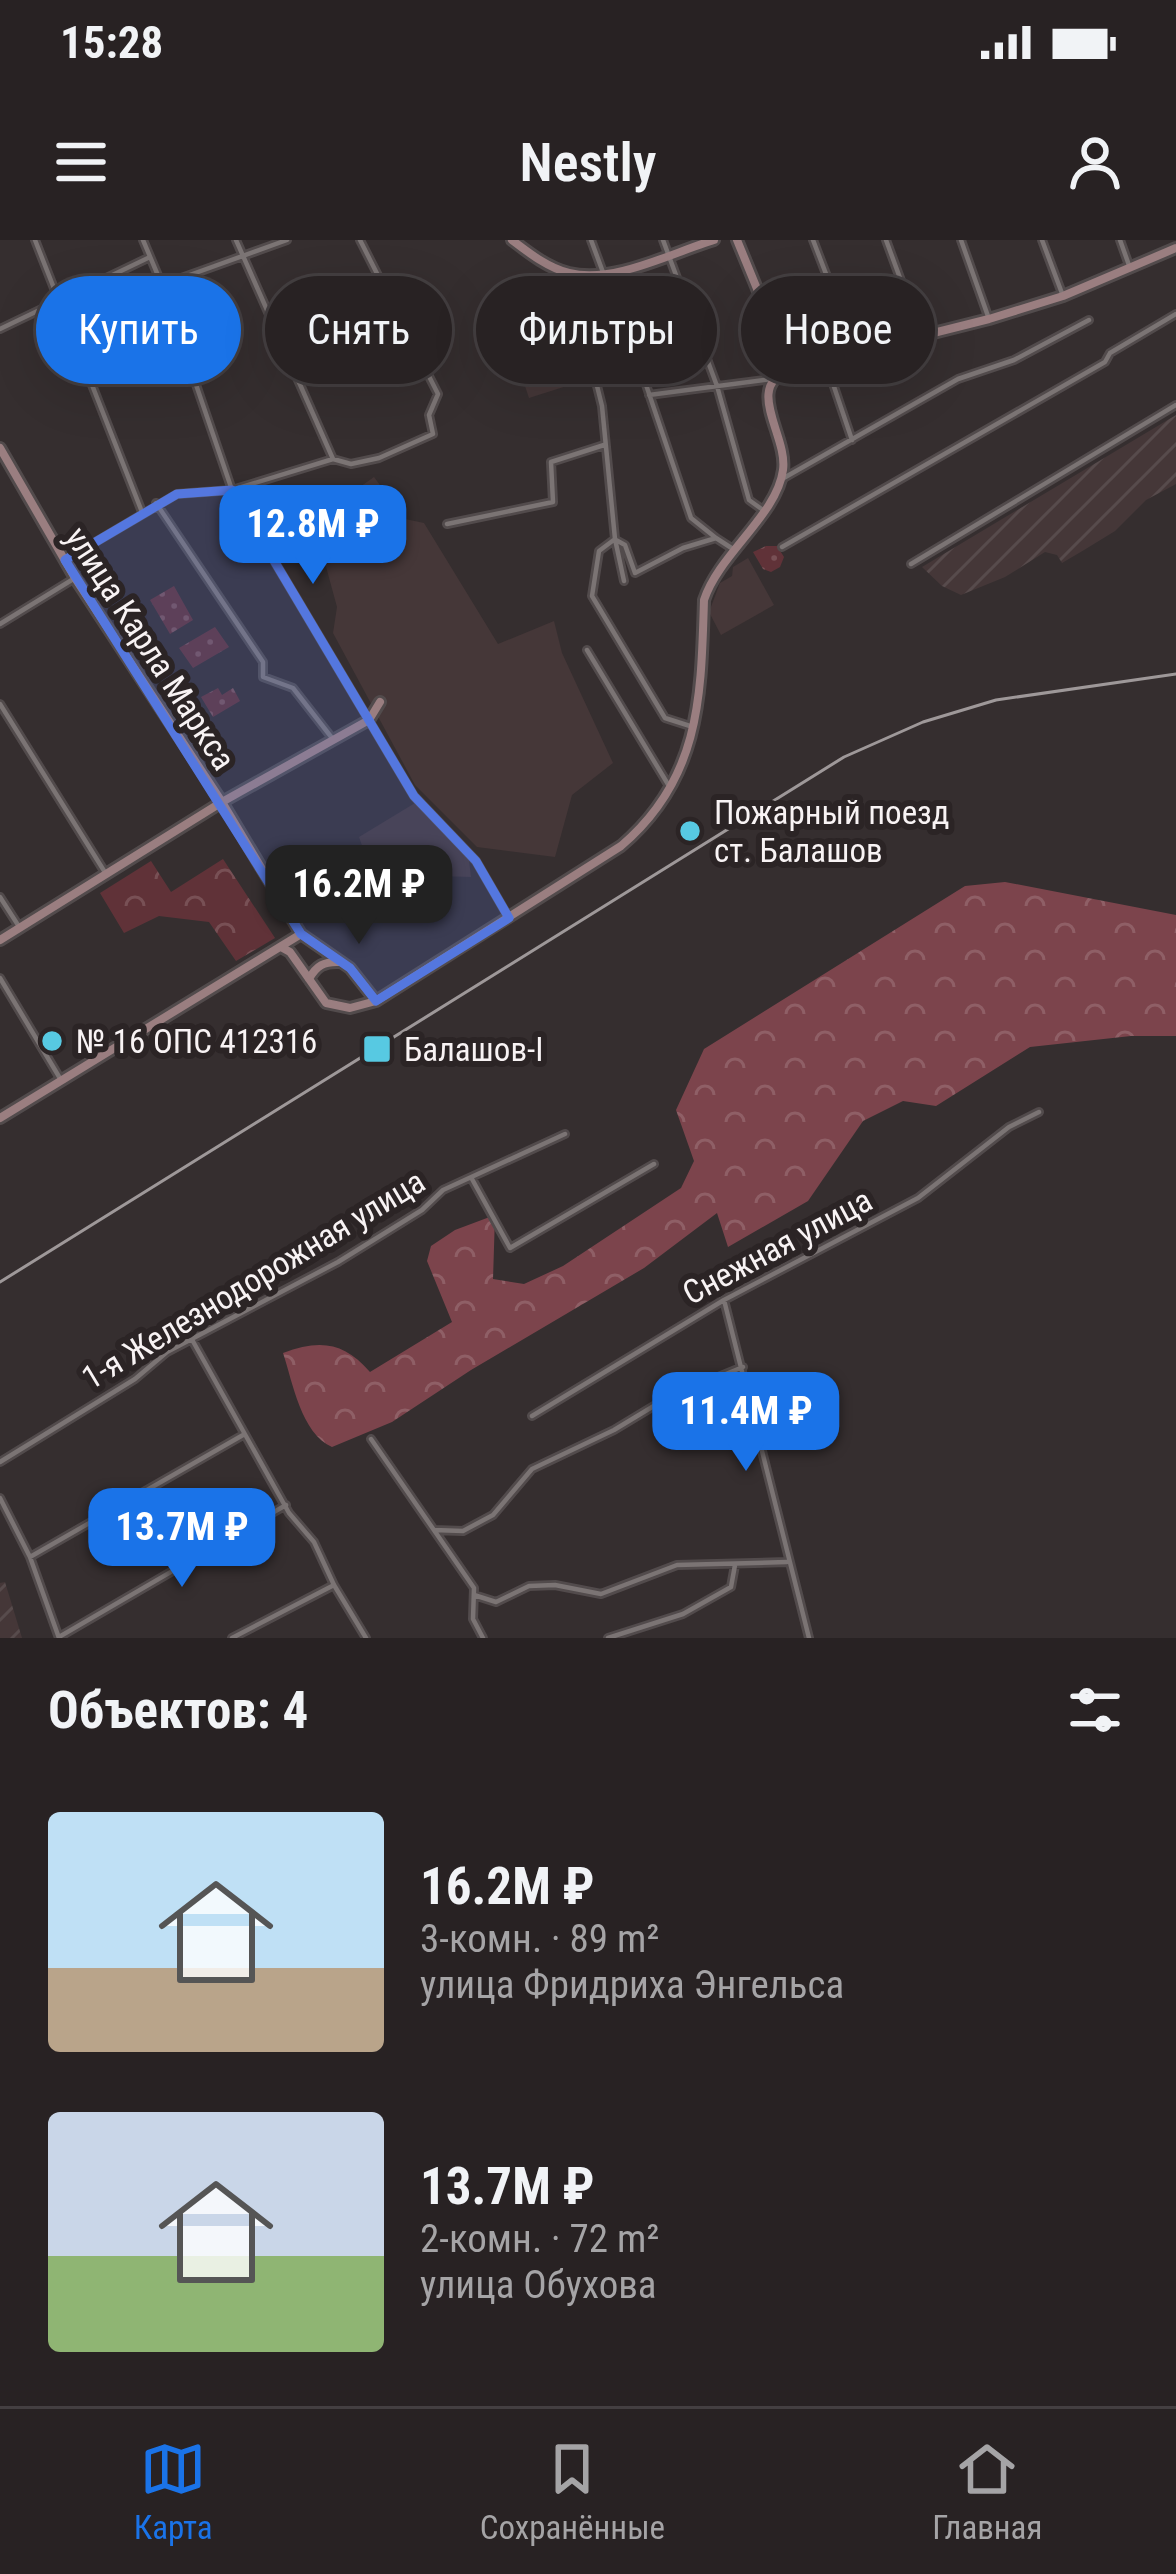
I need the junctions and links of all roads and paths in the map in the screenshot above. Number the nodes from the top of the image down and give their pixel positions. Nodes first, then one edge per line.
1 (35, 240) edge
2 (143, 240) edge
3 (236, 240) edge
4 (287, 240) edge
5 (360, 240) edge
6 (512, 240) edge
7 (591, 240) edge
8 (663, 240) edge
9 (714, 240) edge
10 (737, 240) edge
11 (813, 240) edge
12 (886, 240) edge
13 (961, 240) edge
14 (1042, 240) edge
15 (1120, 240) edge
16 (1176, 248) edge
17 (668, 254) junction
18 (244, 256) junction
19 (150, 257) junction
20 (1130, 268) junction
21 (569, 273) junction
22 (606, 274) junction
23 (48, 276) edge
24 (109, 276) edge
25 (158, 276) edge
26 (187, 276) edge
27 (566, 276) edge
28 (752, 276) edge
29 (827, 276) edge
30 (899, 276) edge
31 (1063, 296) junction
32 (36, 310) edge
33 (1176, 314) edge
34 (989, 319) junction
35 (1089, 320) dead end
36 (0, 328) edge
37 (935, 332) edge
38 (741, 383) edge
39 (91, 384) edge
40 (196, 384) edge
41 (771, 384) edge
42 (833, 384) edge
43 (717, 386) junction
44 (649, 394) junction
45 (1176, 405) edge
46 (853, 441) junction
47 (604, 445) junction
48 (0, 448) edge
49 (333, 459) junction
50 (782, 479) junction
51 (232, 490) junction
52 (156, 503) junction
53 (763, 510) junction
54 (142, 512) junction
55 (447, 524) dead end
56 (716, 538) junction
57 (616, 539) junction
58 (782, 547) dead end
59 (734, 549) junction
60 (65, 560) junction
61 (911, 564) dead end
62 (75, 578) junction
63 (624, 581) dead end
64 (0, 624) edge
65 (587, 650) dead end
66 (380, 702) dead end
67 (0, 704) edge
68 (369, 720) junction
69 (695, 728) junction
70 (332, 738) junction
71 (669, 787) junction
72 (222, 802) junction
73 (106, 874) junction
74 (0, 897) edge
75 (509, 918) junction
76 (19, 926) junction
77 (301, 934) junction
78 (0, 940) edge
79 (281, 947) junction
80 (341, 962) junction
81 (0, 977) edge
82 (309, 980) junction
83 (376, 1001) junction
84 (61, 1080) junction
85 (1039, 1112) dead end
86 (0, 1118) edge
87 (565, 1134) dead end
88 (654, 1164) dead end
89 (472, 1179) junction
90 (724, 1300) junction
91 (192, 1338) junction
92 (742, 1368) junction
93 (532, 1416) dead end
94 (245, 1434) junction
95 (371, 1439) dead end
96 (0, 1462) edge
97 (0, 1498) edge
98 (286, 1505) junction
99 (434, 1530) junction
100 (30, 1557) junction
101 (789, 1562) junction
102 (735, 1563) junction
103 (334, 1586) junction
104 (474, 1595) junction
105 (59, 1638) edge
106 (232, 1638) edge
107 (366, 1638) edge
108 (483, 1638) edge
109 (608, 1638) edge
110 (809, 1638) edge

1 - 23 street
2 - 19 street
3 - 18 street
4 - 18 street
5 - 49 street
6 - 21 main road
7 - 22 street
8 - 17 street
9 - 17 main road
10 - 28 main road
11 - 29 street
12 - 30 street
13 - 34 street
14 - 31 street
15 - 20 street
16 - 20 main road
17 - 22 main road
17 - 43 street
18 - 26 street
18 - 49 street
19 - 24 street
19 - 25 street
20 - 31 main road
21 - 22 main road
21 - 27 street
21 - 47 street
22 - 44 street
31 - 34 main road
32 - 36 street
33 - 58 street
34 - 37 main road
35 - 46 street
38 - 43 street
39 - 54 street
40 - 51 street
41 - 50 main road
42 - 46 street
43 - 44 street
43 - 53 street
44 - 56 street
45 - 61 street
46 - 50 street
47 - 55 street
47 - 57 street
48 - 60 main road, улица Карла Маркса
49 - 51 street
50 - 53 main road
51 - 52 street
51 - 68 street
52 - 54 street
52 - 70 street
53 - 59 main road
54 - 60 street
56 - 57 street
56 - 59 street
57 - 63 street
57 - 69 street
59 - 69 main road
60 - 62 main road, улица Карла Маркса
62 - 64 street
62 - 72 main road, улица Карла Маркса
65 - 71 street
66 - 68 main road
67 - 73 street
68 - 70 main road
68 - 75 street
69 - 71 main road
70 - 72 main road
71 - 75 main road
72 - 73 main road
72 - 77 main road, улица Карла Маркса
73 - 76 main road
74 - 76 street
75 - 83 main road
76 - 78 main road
77 - 79 main road
77 - 80 main road
79 - 82 main road
79 - 84 main road
80 - 82 main road
80 - 83 main road
81 - 84 street
82 - 83 main road
84 - 86 main road
85 - 90 street, Снежная улица
87 - 89 street, 1-я Железнодорожная улица
88 - 89 street, 1-я Железнодорожная улица
89 - 91 street, 1-я Железнодорожная улица
90 - 92 street
90 - 93 street, Снежная улица
91 - 94 street
91 - 96 street, 1-я Железнодорожная улица
92 - 99 street
92 - 101 street
94 - 98 street
94 - 100 street
95 - 99 street
97 - 100 street
98 - 103 street
98 - 105 street
99 - 104 street
100 - 105 street
101 - 102 street
101 - 110 street
102 - 104 street
102 - 109 street
103 - 106 street
103 - 107 street
104 - 108 street

